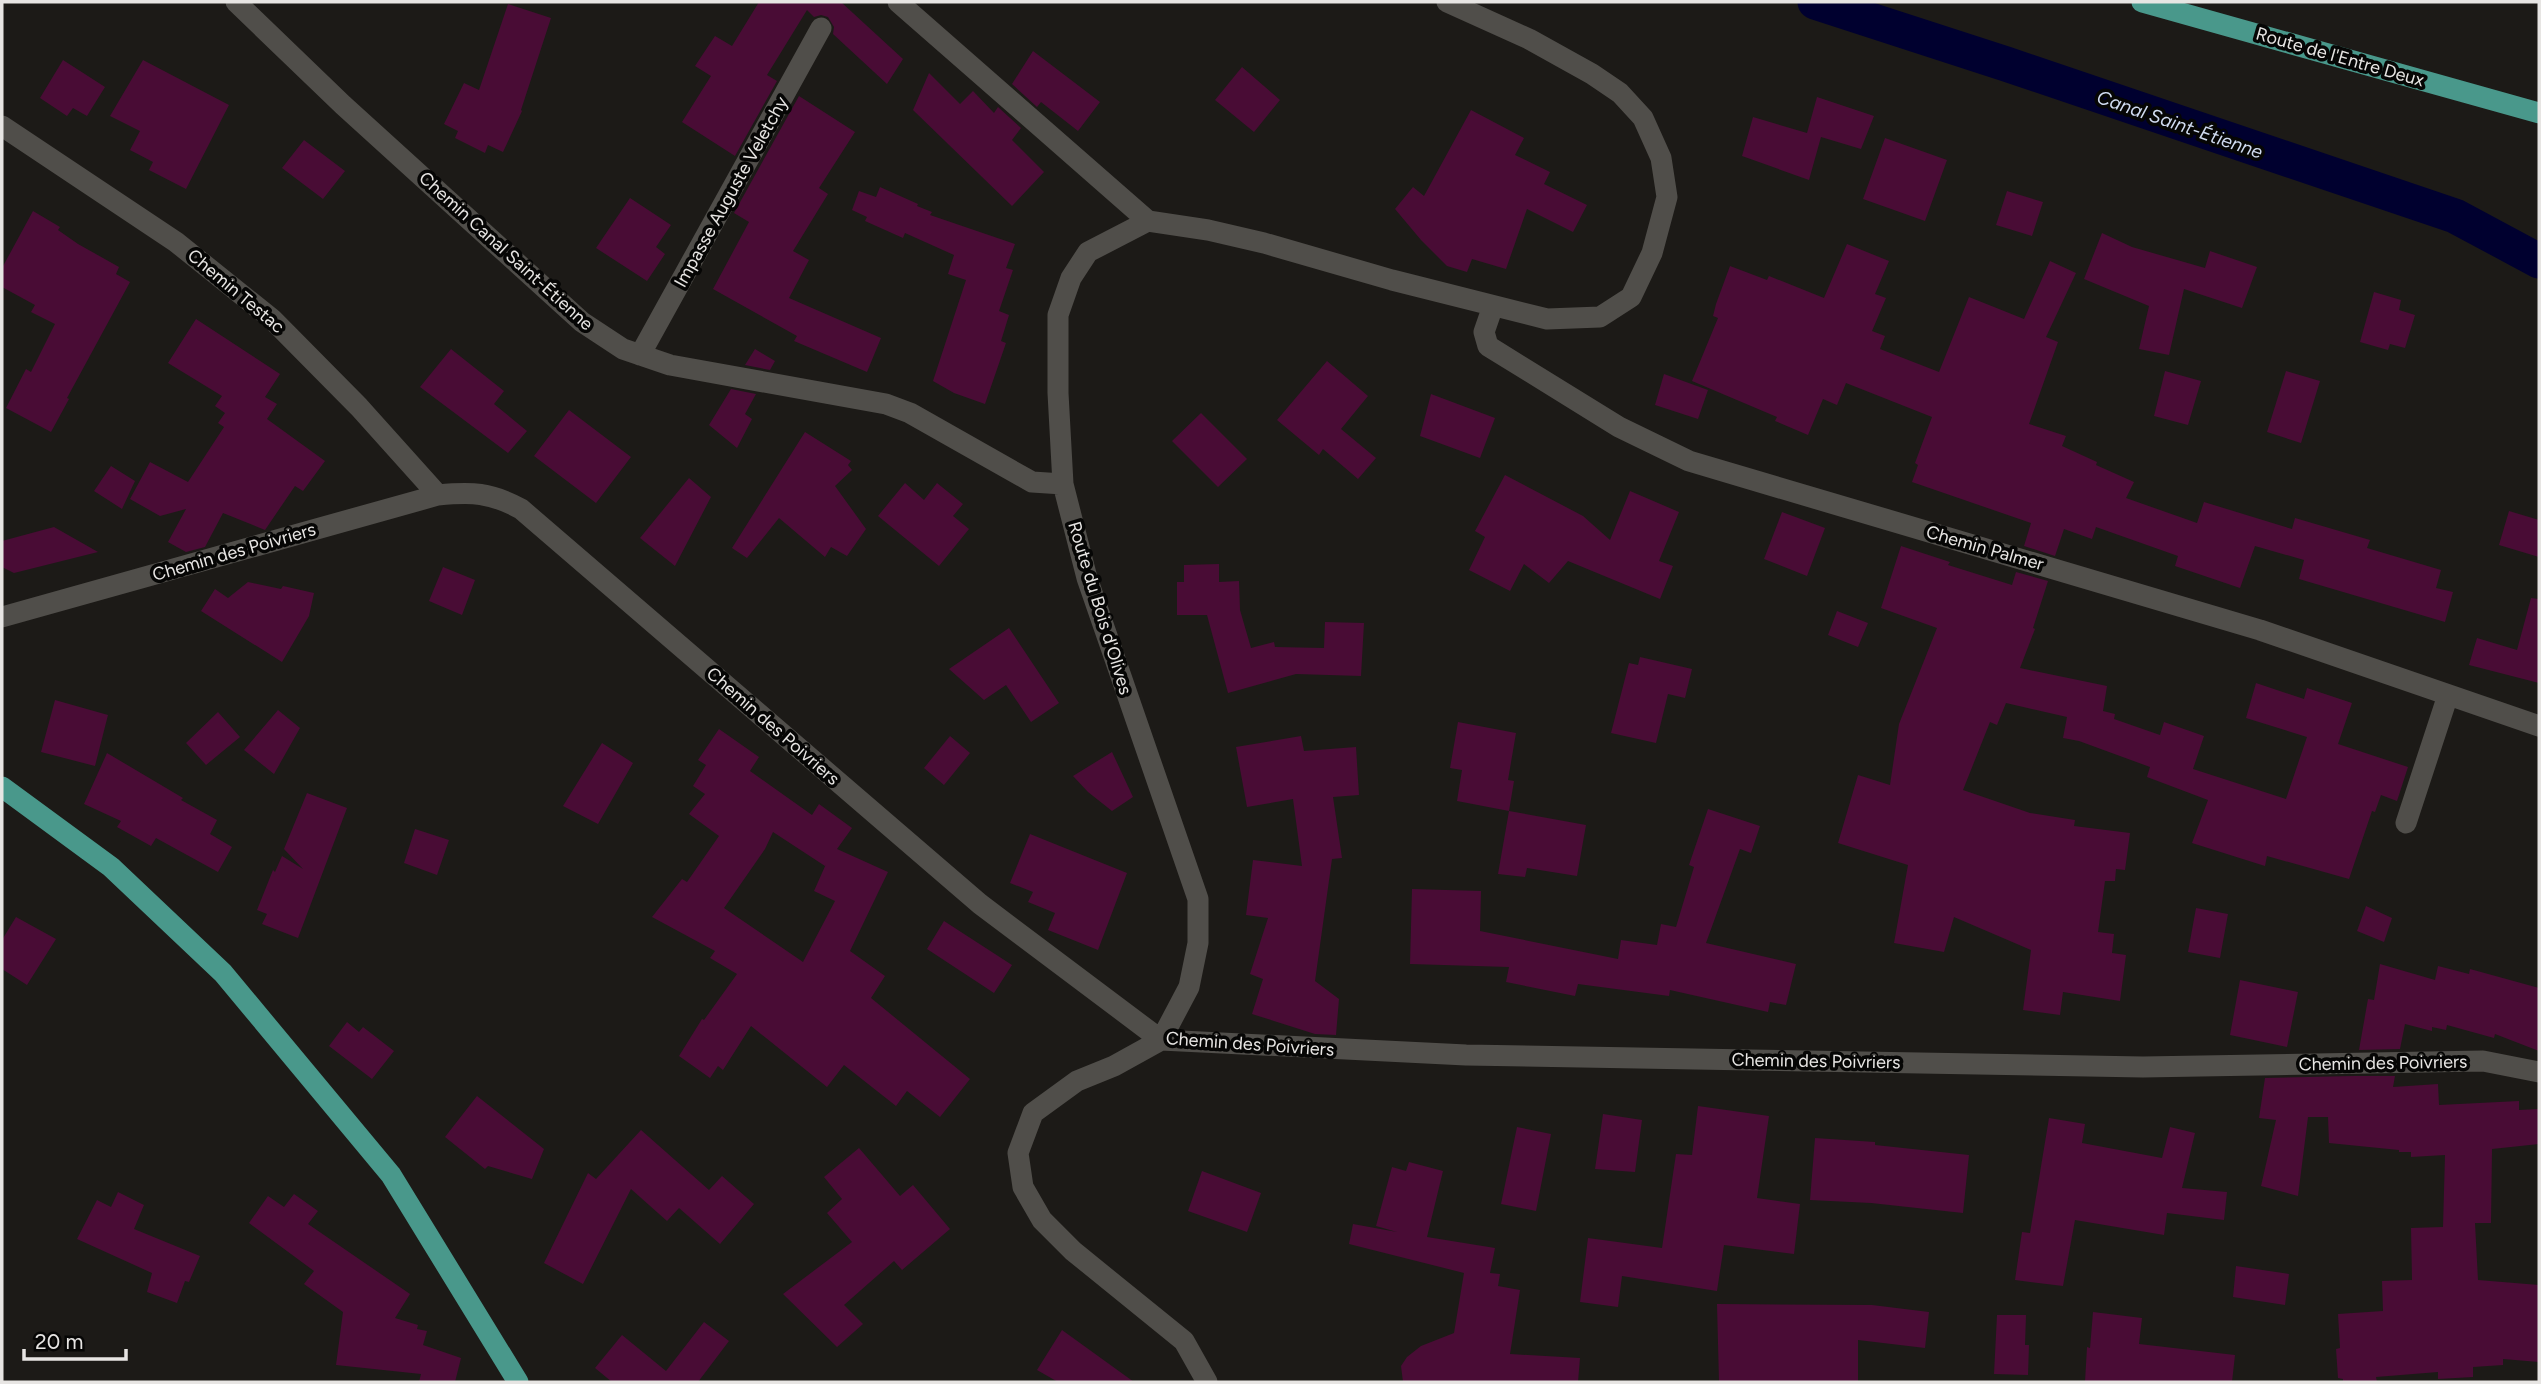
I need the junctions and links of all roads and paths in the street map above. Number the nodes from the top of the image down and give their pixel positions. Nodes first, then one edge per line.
1 (236, 2) edge
2 (898, 2) edge
3 (1447, 2) edge
4 (2142, 2) edge
5 (2184, 7) edge
6 (821, 28) dead end
7 (2539, 113) edge
8 (2, 126) edge
9 (1148, 221) junction
10 (1493, 306) junction
11 (640, 355) junction
12 (1063, 484) junction
13 (438, 495) junction
14 (2, 617) edge
15 (2448, 695) junction
16 (2539, 726) edge
17 (2, 787) edge
18 (2406, 823) dead end
19 (1161, 1040) junction
20 (2539, 1072) edge
21 (1202, 1378) edge
22 (518, 1382) edge

1 - 11 street, Chemin Canal Saint-Étienne
2 - 9 street
3 - 10 street
4 - 5 main road, Route de l'Entre Deux
5 - 7 main road, Route de l'Entre Deux
6 - 11 street, Impasse Auguste Veletchy
8 - 13 street, Chemin Testac
9 - 10 street
9 - 12 street, Route du Bois d'Olives
10 - 15 street, Chemin Palmer
11 - 12 street, Chemin Canal Saint-Étienne
12 - 19 street, Route du Bois d'Olives
13 - 14 street, Chemin des Poivriers
13 - 19 street, Chemin des Poivriers
15 - 16 street, Chemin Palmer
15 - 18 street
17 - 22 main road
19 - 20 street, Chemin des Poivriers
19 - 21 street

